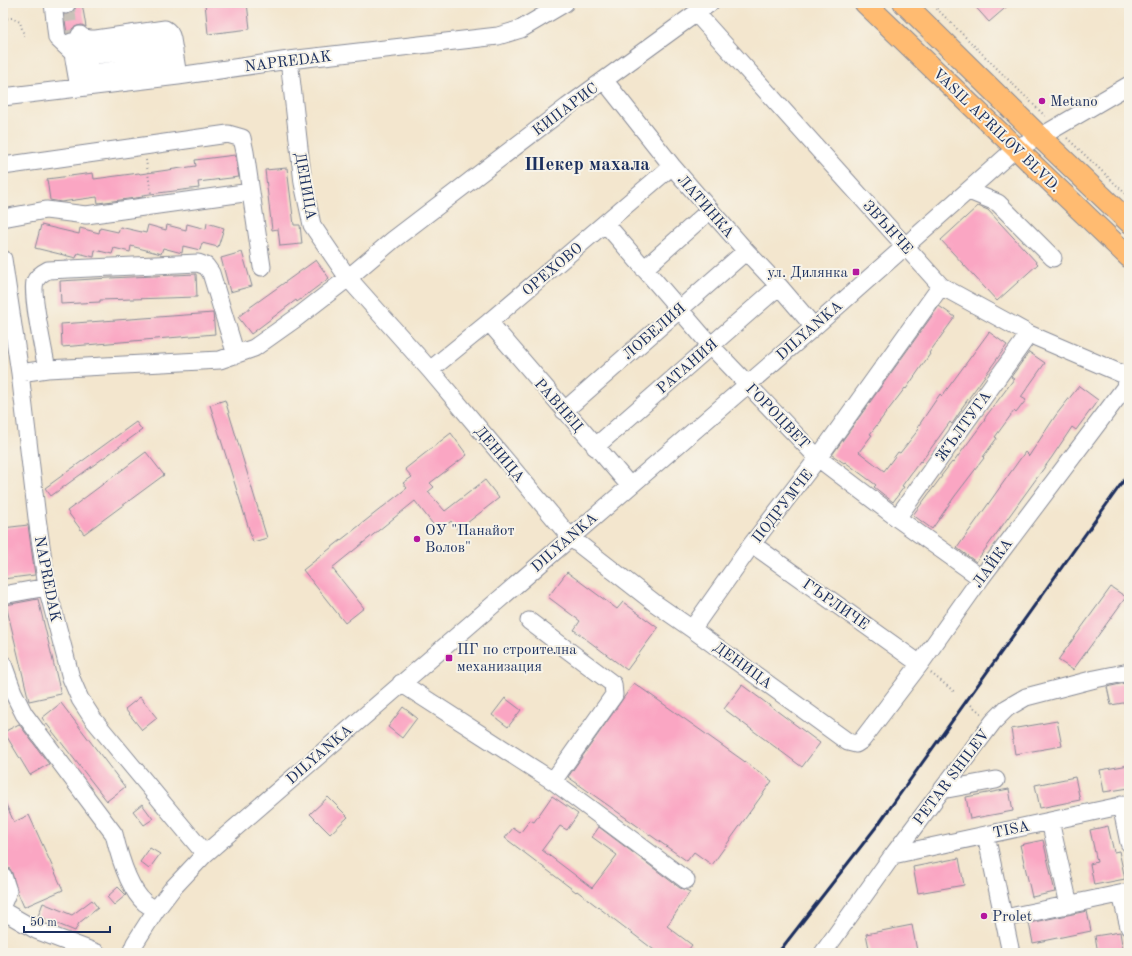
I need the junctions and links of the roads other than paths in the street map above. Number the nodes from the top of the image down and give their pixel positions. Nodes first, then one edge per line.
1 (68, 3) edge
2 (565, 3) edge
3 (710, 3) edge
4 (865, 3) edge
5 (904, 3) edge
6 (696, 13) junction
7 (81, 48) junction
8 (175, 55) junction
9 (289, 60) junction
10 (604, 80) junction
11 (1129, 85) edge
12 (79, 88) junction
13 (3, 97) edge
14 (1048, 132) junction
15 (1016, 148) junction
16 (3, 166) edge
17 (672, 166) junction
18 (969, 191) junction
19 (251, 192) junction
20 (710, 210) junction
21 (3, 218) edge
22 (1129, 222) edge
23 (605, 223) junction
24 (906, 246) junction
25 (746, 252) junction
26 (1129, 257) edge
27 (1053, 258) dead end
28 (3, 259) edge
29 (262, 267) dead end
30 (644, 269) junction
31 (348, 278) junction
32 (779, 286) junction
33 (941, 286) junction
34 (679, 309) junction
35 (489, 322) junction
36 (814, 327) junction
37 (1029, 334) junction
38 (710, 346) junction
39 (236, 355) junction
40 (47, 369) junction
41 (430, 370) junction
42 (20, 373) junction
43 (1129, 377) edge
44 (1129, 382) edge
45 (747, 384) junction
46 (564, 411) junction
47 (596, 447) junction
48 (818, 458) junction
49 (630, 486) junction
50 (897, 518) junction
51 (570, 537) junction
52 (752, 544) junction
53 (981, 578) junction
54 (47, 587) junction
55 (3, 595) edge
56 (529, 621) dead end
57 (692, 628) junction
58 (3, 664) edge
59 (920, 664) junction
60 (1129, 672) edge
61 (401, 683) junction
62 (856, 744) joint
63 (996, 780) dead end
64 (553, 781) junction
65 (942, 790) junction
66 (1125, 804) edge
67 (1050, 821) junction
68 (986, 835) junction
69 (1129, 843) edge
70 (204, 854) junction
71 (893, 855) junction
72 (3, 876) edge
73 (686, 880) dead end
74 (1125, 893) edge
75 (3, 903) edge
76 (1069, 905) junction
77 (156, 910) junction
78 (3, 911) edge
79 (1005, 918) junction
80 (1129, 927) edge
81 (97, 953) edge
82 (131, 953) edge
83 (823, 953) edge
84 (1012, 953) edge

1 - 7 street
2 - 9 street, NAPREDAK
3 - 6 street, КИПАРИС
4 - 15 main road, VASIL APRILOV BLVD.
5 - 14 main road, VASIL APRILOV BLVD.
6 - 10 street, КИПАРИС
6 - 24 street, ЗВЪНЧЕ
7 - 8 street
7 - 8 street
7 - 12 street
8 - 9 street, NAPREDAK
8 - 12 street, NAPREDAK
9 - 31 street, ДЕНИЦА
10 - 17 street, ЛАТИНКА
10 - 31 street, КИПАРИС
11 - 14 street, DILYANKA
12 - 13 street, NAPREDAK
14 - 15 street, DILYANKA
14 - 22 main road, VASIL APRILOV BLVD.
15 - 18 street, DILYANKA
15 - 26 main road, VASIL APRILOV BLVD.
16 - 19 street
17 - 20 street, ЛАТИНКА
17 - 23 street, ОРЕХОВО
18 - 24 street, DILYANKA
18 - 27 street
19 - 21 street
19 - 29 street
20 - 25 street, ЛАТИНКА
20 - 30 street
23 - 30 street, ГОРОЦВЕТ
23 - 35 street, ОРЕХОВО
24 - 33 street, ЗВЪНЧЕ
24 - 36 street, DILYANKA
25 - 32 street, ЛАТИНКА
25 - 34 street, ЛОБЕЛИЯ
28 - 42 street, NAPREDAK
30 - 34 street, ГОРОЦВЕТ
31 - 39 street, КИПАРИС
31 - 41 street, ДЕНИЦА
32 - 36 street, ЛАТИНКА
32 - 38 street, РАТАНИЯ
33 - 37 street, ЗВЪНЧЕ
33 - 48 street, ПОДРУМЧЕ
34 - 38 street, ГОРОЦВЕТ
34 - 46 street, ЛОБЕЛИЯ
35 - 41 street, ОРЕХОВО
35 - 46 street, РАВНЕЦ
36 - 45 street, DILYANKA
37 - 43 street, ЗВЪНЧЕ
37 - 50 street, ЖЪЛТУГА
38 - 45 street, ГОРОЦВЕТ
38 - 47 street, РАТАНИЯ
39 - 40 street, КИПАРИС
39 - 40 street
40 - 42 street, КИПАРИС
41 - 51 street, ДЕНИЦА
42 - 54 street, NAPREDAK
44 - 53 street, ЛАЙКА
45 - 48 street, ГОРОЦВЕТ
45 - 49 street, DILYANKA
46 - 47 street, РАВНЕЦ
47 - 49 street, РАВНЕЦ
48 - 50 street, ГОРОЦВЕТ
48 - 52 street, ПОДРУМЧЕ
49 - 51 street, DILYANKA
50 - 53 street, ГОРОЦВЕТ
51 - 57 street, ДЕНИЦА
51 - 61 street, DILYANKA
52 - 57 street, ПОДРУМЧЕ
52 - 59 street, ГЪРЛИЧЕ
53 - 59 street, ЛАЙКА
54 - 55 street
54 - 70 street, NAPREDAK
56 - 64 street
57 - 62 street, ДЕНИЦА
58 - 77 street
59 - 62 street, ЛАЙКА
60 - 65 street, PETAR SHILEV
61 - 64 street
61 - 70 street, DILYANKA
63 - 65 street
64 - 73 street
65 - 71 street, PETAR SHILEV
66 - 67 street, TISA
66 - 69 street
67 - 68 street, TISA
67 - 76 street
68 - 71 street, TISA
68 - 79 street
70 - 77 street, DILYANKA
71 - 83 street, PETAR SHILEV
72 - 75 street
74 - 76 street
74 - 80 street
76 - 79 street
77 - 82 street, DILYANKA
78 - 81 street
79 - 84 street

